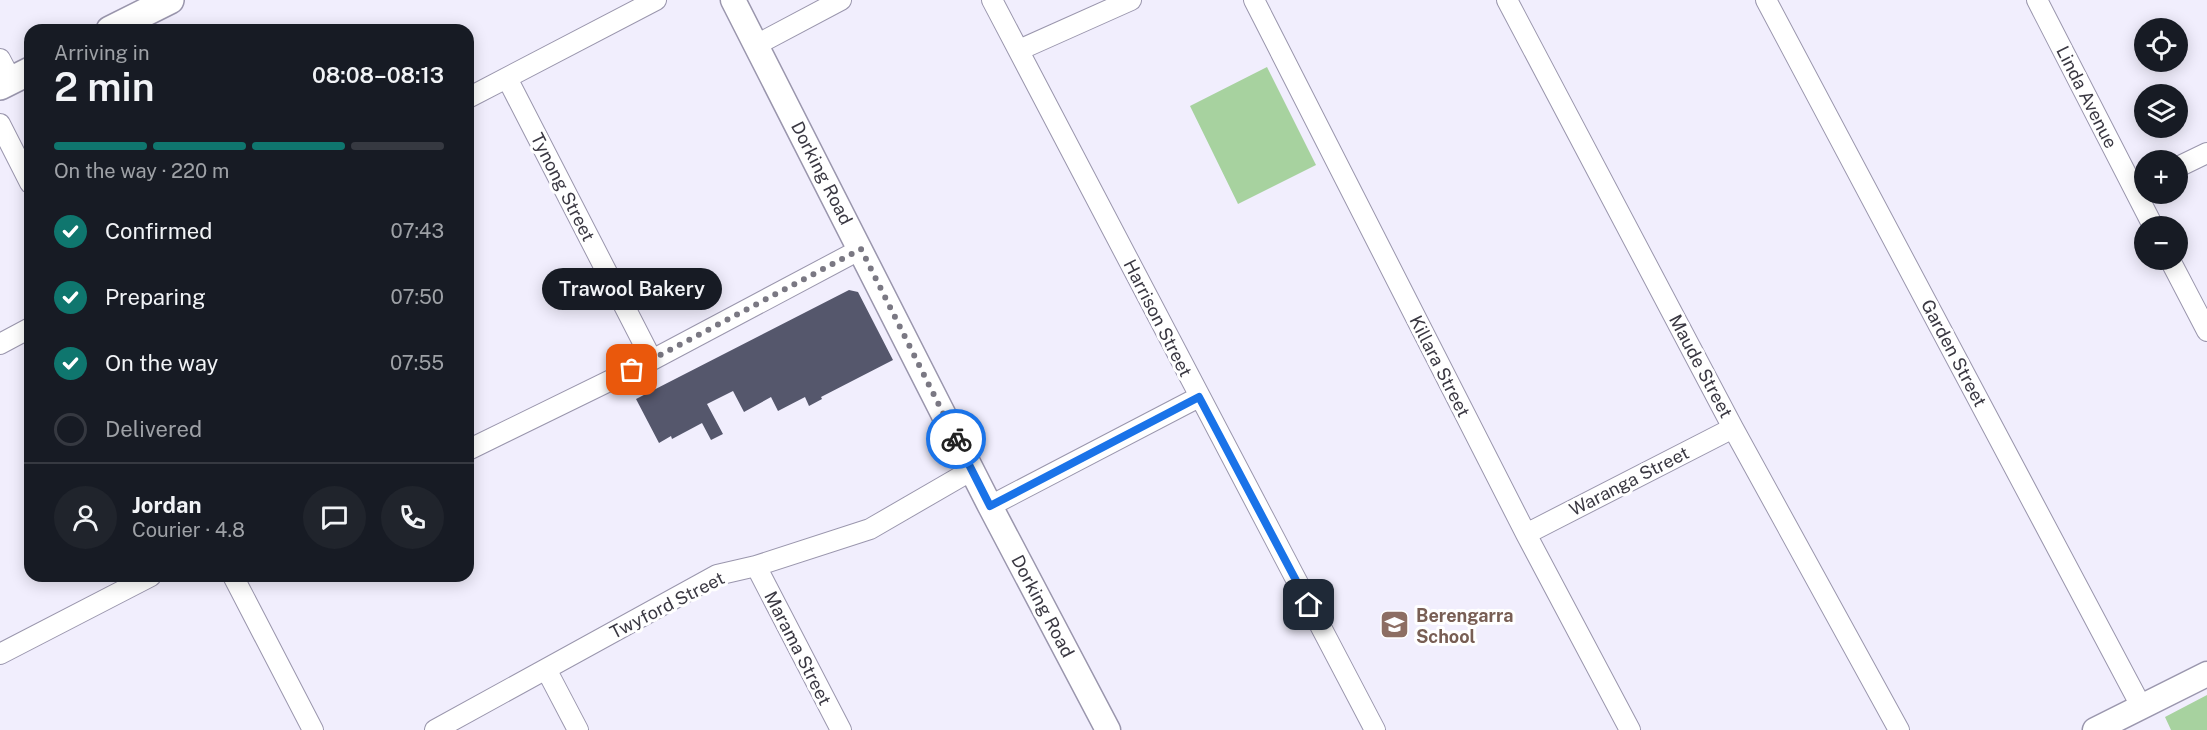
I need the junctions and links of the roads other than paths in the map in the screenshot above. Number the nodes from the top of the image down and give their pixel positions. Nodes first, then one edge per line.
1 (170, 0) edge
2 (656, 0) edge
3 (733, 0) edge
4 (841, 0) edge
5 (992, 0) edge
6 (1131, 0) edge
7 (1254, 0) edge
8 (1507, 0) edge
9 (1766, 0) edge
10 (2037, 0) edge
11 (122, 24) edge
12 (756, 45) junction
13 (1019, 50) junction
14 (507, 78) junction
15 (474, 95) edge
16 (0, 123) edge
17 (2207, 153) edge
18 (2188, 162) edge
19 (24, 171) edge
20 (2134, 176) edge
21 (861, 249) junction
22 (2175, 270) edge
23 (24, 331) edge
24 (2207, 331) edge
25 (0, 344) edge
26 (652, 360) junction
27 (1199, 397) junction
28 (1733, 428) junction
29 (474, 447) edge
30 (972, 470) junction
31 (990, 506) junction
32 (1526, 534) junction
33 (756, 566) junction
34 (139, 582) edge
35 (238, 582) edge
36 (0, 654) edge
37 (546, 669) junction
38 (2207, 674) edge
39 (2141, 706) junction
40 (313, 730) edge
41 (435, 730) edge
42 (578, 730) edge
43 (841, 730) edge
44 (1108, 730) edge
45 (1375, 730) edge
46 (1630, 730) edge
47 (1899, 730) edge
48 (2095, 730) edge

1 - 11 main road
2 - 14 street
3 - 12 street, Dorking Road
4 - 12 street
5 - 13 street, Harrison Street
6 - 13 street
7 - 32 street, Killara Street
8 - 28 street, Maude Street
9 - 39 street, Garden Street
10 - 20 street, Linda Avenue
12 - 21 street, Dorking Road
13 - 27 street, Harrison Street
14 - 15 street
14 - 26 street, Tynong Street
16 - 19 street
17 - 18 street
21 - 26 street
21 - 30 street, Dorking Road
22 - 24 street
23 - 25 street
26 - 29 street
27 - 31 street
27 - 45 street, Harrison Street
28 - 32 street, Waranga Street
28 - 47 street, Maude Street
30 - 31 street, Dorking Road
30 - 33 street, Twyford Street
31 - 44 street, Dorking Road
32 - 46 street, Killara Street
33 - 37 street, Twyford Street
33 - 43 street, Marama Street
34 - 36 street
35 - 40 street
37 - 41 street, Twyford Street
37 - 42 street
38 - 39 street
39 - 48 street

